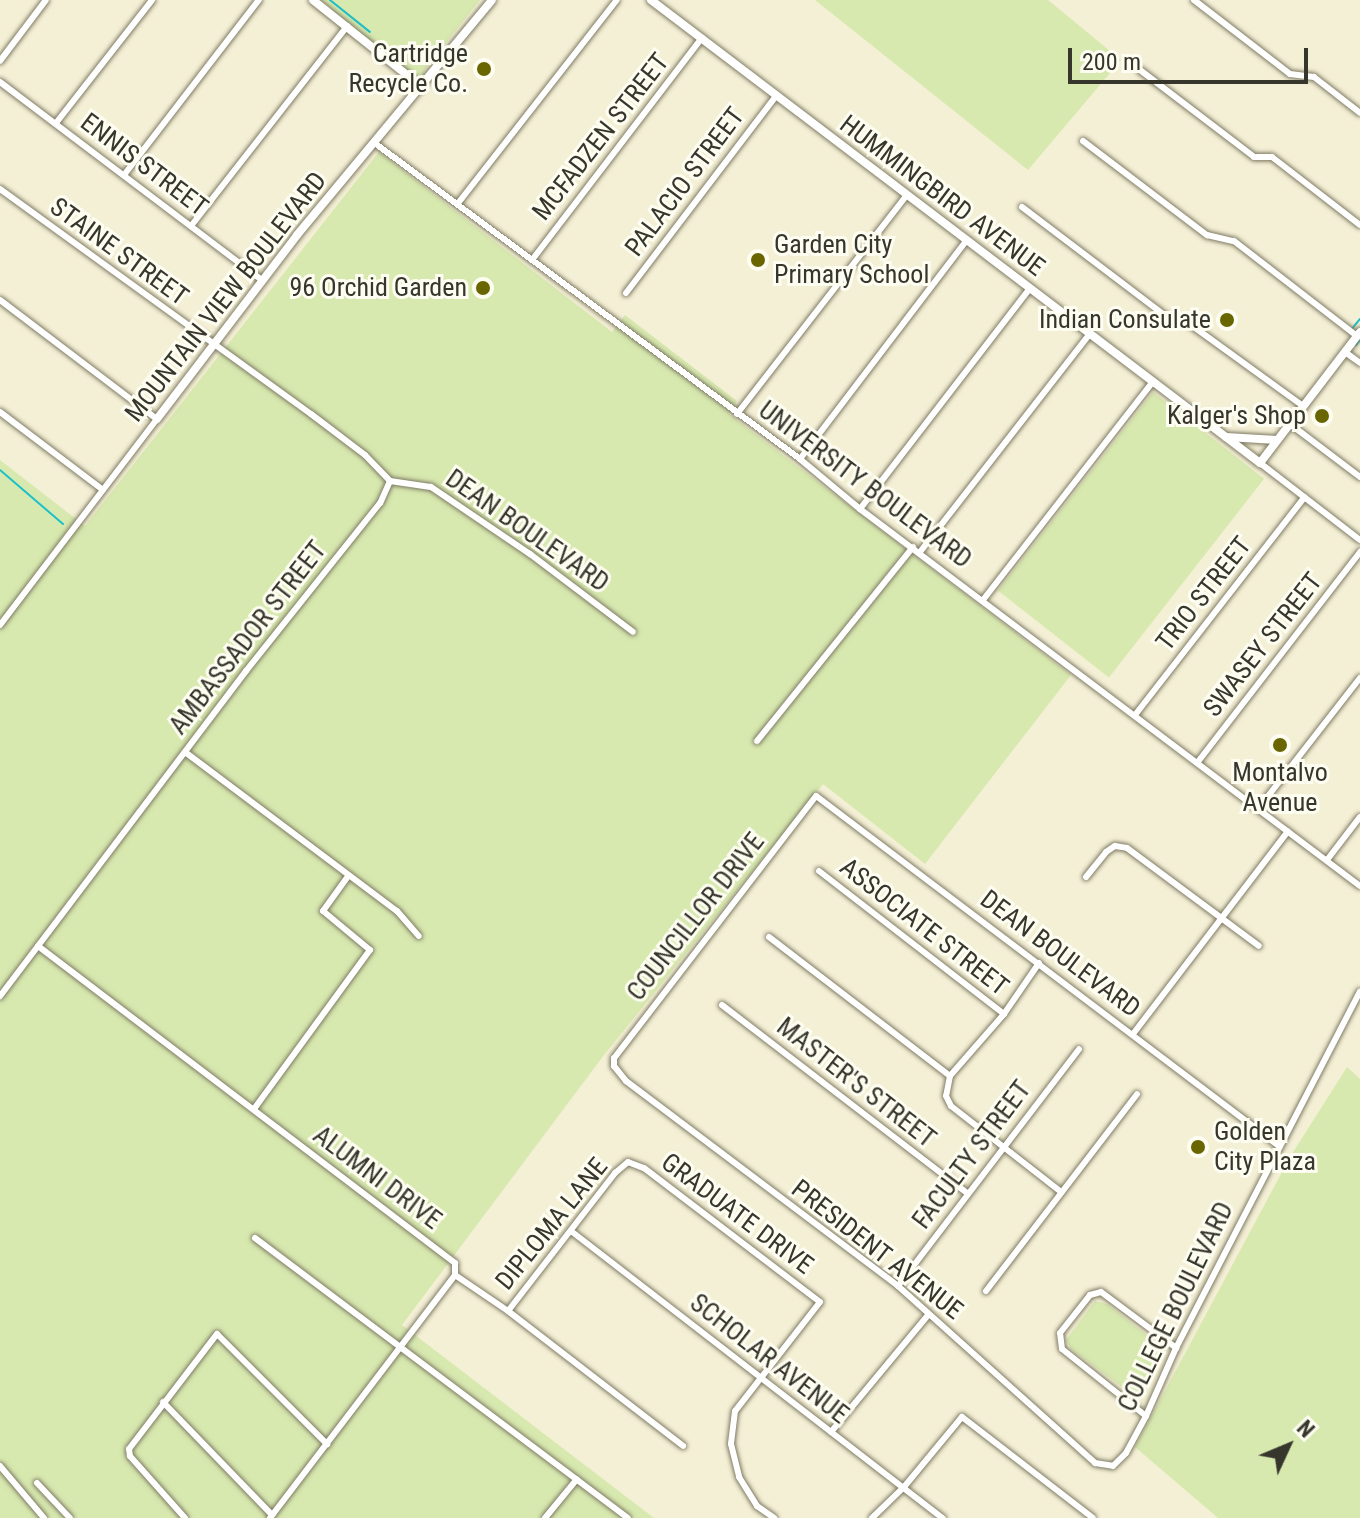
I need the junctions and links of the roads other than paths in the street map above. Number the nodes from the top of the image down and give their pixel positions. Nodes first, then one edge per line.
1 (46, 0) edge
2 (152, 0) edge
3 (259, 0) edge
4 (313, 0) edge
5 (492, 0) edge
6 (617, 0) edge
7 (651, 0) edge
8 (1194, 0) edge
9 (347, 26) junction
10 (702, 38) junction
11 (0, 61) edge
12 (1140, 70) dead end
13 (0, 82) edge
14 (422, 87) junction
15 (777, 95) junction
16 (1360, 113) edge
17 (56, 123) junction
18 (1083, 141) dead end
19 (376, 144) junction
20 (124, 175) junction
21 (0, 189) edge
22 (907, 195) junction
23 (459, 202) junction
24 (1022, 207) dead end
25 (1360, 225) edge
26 (191, 226) junction
27 (967, 240) junction
28 (532, 260) junction
29 (262, 280) junction
30 (1030, 288) junction
31 (626, 293) dead end
32 (0, 300) edge
33 (1090, 334) junction
34 (1358, 334) edge
35 (214, 346) junction
36 (1345, 352) junction
37 (1360, 363) edge
38 (1153, 382) junction
39 (1303, 406) junction
40 (0, 412) edge
41 (737, 414) junction
42 (157, 419) junction
43 (1290, 424) junction
44 (1225, 437) junction
45 (1277, 440) junction
46 (800, 459) junction
47 (1260, 463) junction
48 (1360, 477) edge
49 (390, 481) junction
50 (103, 490) junction
51 (1305, 497) junction
52 (860, 509) junction
53 (1360, 540) edge
54 (913, 547) junction
55 (920, 552) junction
56 (1360, 552) edge
57 (983, 600) junction
58 (0, 625) edge
59 (633, 632) dead end
60 (1360, 678) edge
61 (1135, 715) junction
62 (757, 741) dead end
63 (185, 752) junction
64 (1197, 763) junction
65 (816, 796) joint
66 (1258, 809) junction
67 (1360, 817) edge
68 (1288, 831) junction
69 (1327, 860) junction
70 (819, 871) dead end
71 (349, 875) junction
72 (1086, 877) dead end
73 (1360, 886) edge
74 (1222, 919) junction
75 (419, 936) dead end
76 (769, 937) dead end
77 (38, 946) junction
78 (1259, 946) dead end
79 (1039, 963) junction
80 (1360, 992) edge
81 (0, 996) edge
82 (722, 1005) dead end
83 (1004, 1014) junction
84 (1133, 1034) junction
85 (1079, 1049) dead end
86 (614, 1066) joint
87 (950, 1076) junction
88 (1137, 1094) dead end
89 (254, 1109) junction
90 (1002, 1146) junction
91 (1279, 1146) junction
92 (628, 1162) joint
93 (1061, 1192) junction
94 (967, 1193) junction
95 (571, 1231) junction
96 (255, 1238) dead end
97 (455, 1275) junction
98 (898, 1286) junction
99 (986, 1291) dead end
100 (508, 1311) junction
101 (929, 1314) junction
102 (402, 1345) junction
103 (1176, 1348) junction
104 (759, 1376) junction
105 (163, 1402) junction
106 (1146, 1416) junction
107 (831, 1432) junction
108 (327, 1444) junction
109 (683, 1446) dead end
110 (0, 1466) edge
111 (1113, 1466) joint
112 (577, 1479) junction
113 (37, 1483) dead end
114 (904, 1487) junction
115 (271, 1517) edge
116 (44, 1518) edge
117 (70, 1518) edge
118 (185, 1518) edge
119 (545, 1518) edge
120 (628, 1518) edge
121 (774, 1518) edge
122 (872, 1518) edge
123 (943, 1518) edge
124 (1093, 1518) edge

1 - 11 street
2 - 17 street
3 - 20 street
4 - 9 street
5 - 14 street, MOUNTAIN VIEW BOULEVARD
6 - 23 street
7 - 10 street, HUMMINGBIRD AVENUE
8 - 16 street
9 - 14 street
9 - 26 street
10 - 15 street, HUMMINGBIRD AVENUE
10 - 28 street, MCFADZEN STREET
12 - 25 street
13 - 17 street, ENNIS STREET
14 - 19 street, MOUNTAIN VIEW BOULEVARD
15 - 22 street, HUMMINGBIRD AVENUE
15 - 31 street, PALACIO STREET
17 - 20 street, ENNIS STREET
18 - 34 street
19 - 23 street, UNIVERSITY BOULEVARD
19 - 29 street, MOUNTAIN VIEW BOULEVARD
20 - 26 street, ENNIS STREET
21 - 35 street, STAINE STREET
22 - 27 street, HUMMINGBIRD AVENUE
22 - 41 street
23 - 28 street, UNIVERSITY BOULEVARD
24 - 39 street
26 - 29 street, ENNIS STREET
27 - 30 street, HUMMINGBIRD AVENUE
27 - 46 street
28 - 41 street, UNIVERSITY BOULEVARD
29 - 35 street, MOUNTAIN VIEW BOULEVARD
30 - 33 street, HUMMINGBIRD AVENUE
30 - 52 street
32 - 42 street
33 - 38 street, HUMMINGBIRD AVENUE
33 - 55 street
34 - 36 street
35 - 42 street, MOUNTAIN VIEW BOULEVARD
35 - 49 street
36 - 37 street
36 - 39 street
38 - 44 street, HUMMINGBIRD AVENUE
38 - 57 street
39 - 43 street
40 - 50 street
41 - 46 street, UNIVERSITY BOULEVARD
42 - 50 street, MOUNTAIN VIEW BOULEVARD
43 - 45 street
43 - 48 street
44 - 45 street
44 - 47 street, HUMMINGBIRD AVENUE
45 - 47 street
46 - 52 street, UNIVERSITY BOULEVARD
47 - 51 street, HUMMINGBIRD AVENUE
49 - 59 street, DEAN BOULEVARD
49 - 63 street, AMBASSADOR STREET
50 - 58 street, MOUNTAIN VIEW BOULEVARD
51 - 53 street, HUMMINGBIRD AVENUE
51 - 61 street, TRIO STREET
52 - 54 street, UNIVERSITY BOULEVARD
54 - 55 street, UNIVERSITY BOULEVARD
54 - 62 street
55 - 57 street, UNIVERSITY BOULEVARD
56 - 64 street, SWASEY STREET
57 - 61 street, UNIVERSITY BOULEVARD
60 - 66 street
61 - 64 street, UNIVERSITY BOULEVARD
63 - 71 street
63 - 77 street, AMBASSADOR STREET
64 - 66 street, UNIVERSITY BOULEVARD
65 - 79 street, DEAN BOULEVARD
65 - 86 street, COUNCILLOR DRIVE
66 - 68 street, UNIVERSITY BOULEVARD
67 - 69 street
68 - 69 street, UNIVERSITY BOULEVARD
68 - 74 street
69 - 73 street
70 - 83 street, ASSOCIATE STREET
71 - 75 street
71 - 89 street
72 - 74 street
74 - 78 street
74 - 84 street
76 - 87 street
77 - 81 street, AMBASSADOR STREET
77 - 89 street, ALUMNI DRIVE
79 - 83 street
79 - 84 street, DEAN BOULEVARD
80 - 91 street, COLLEGE BOULEVARD
82 - 94 street, MASTER'S STREET
83 - 87 street
84 - 91 street, DEAN BOULEVARD
85 - 90 street, FACULTY STREET
86 - 98 street, PRESIDENT AVENUE
87 - 90 street
88 - 93 street
89 - 97 street, ALUMNI DRIVE
90 - 93 street
90 - 94 street, FACULTY STREET
91 - 103 street, COLLEGE BOULEVARD
92 - 95 street, DIPLOMA LANE
92 - 104 street, GRADUATE DRIVE
93 - 99 street
94 - 98 street, FACULTY STREET
95 - 100 street, DIPLOMA LANE
95 - 104 street, SCHOLAR AVENUE
96 - 102 street
97 - 100 street, ALUMNI DRIVE
97 - 102 street
98 - 101 street, PRESIDENT AVENUE
100 - 109 street, ALUMNI DRIVE
101 - 107 street
101 - 111 street, PRESIDENT AVENUE
102 - 108 street
102 - 112 street
103 - 106 street, COLLEGE BOULEVARD
103 - 106 street
104 - 107 street, SCHOLAR AVENUE
104 - 121 street
105 - 108 street
105 - 115 street
105 - 118 street
106 - 111 street, COLLEGE BOULEVARD
107 - 114 street, SCHOLAR AVENUE
108 - 115 street
110 - 116 street
112 - 119 street
112 - 120 street
113 - 117 street
114 - 122 street
114 - 123 street, SCHOLAR AVENUE
114 - 124 street

